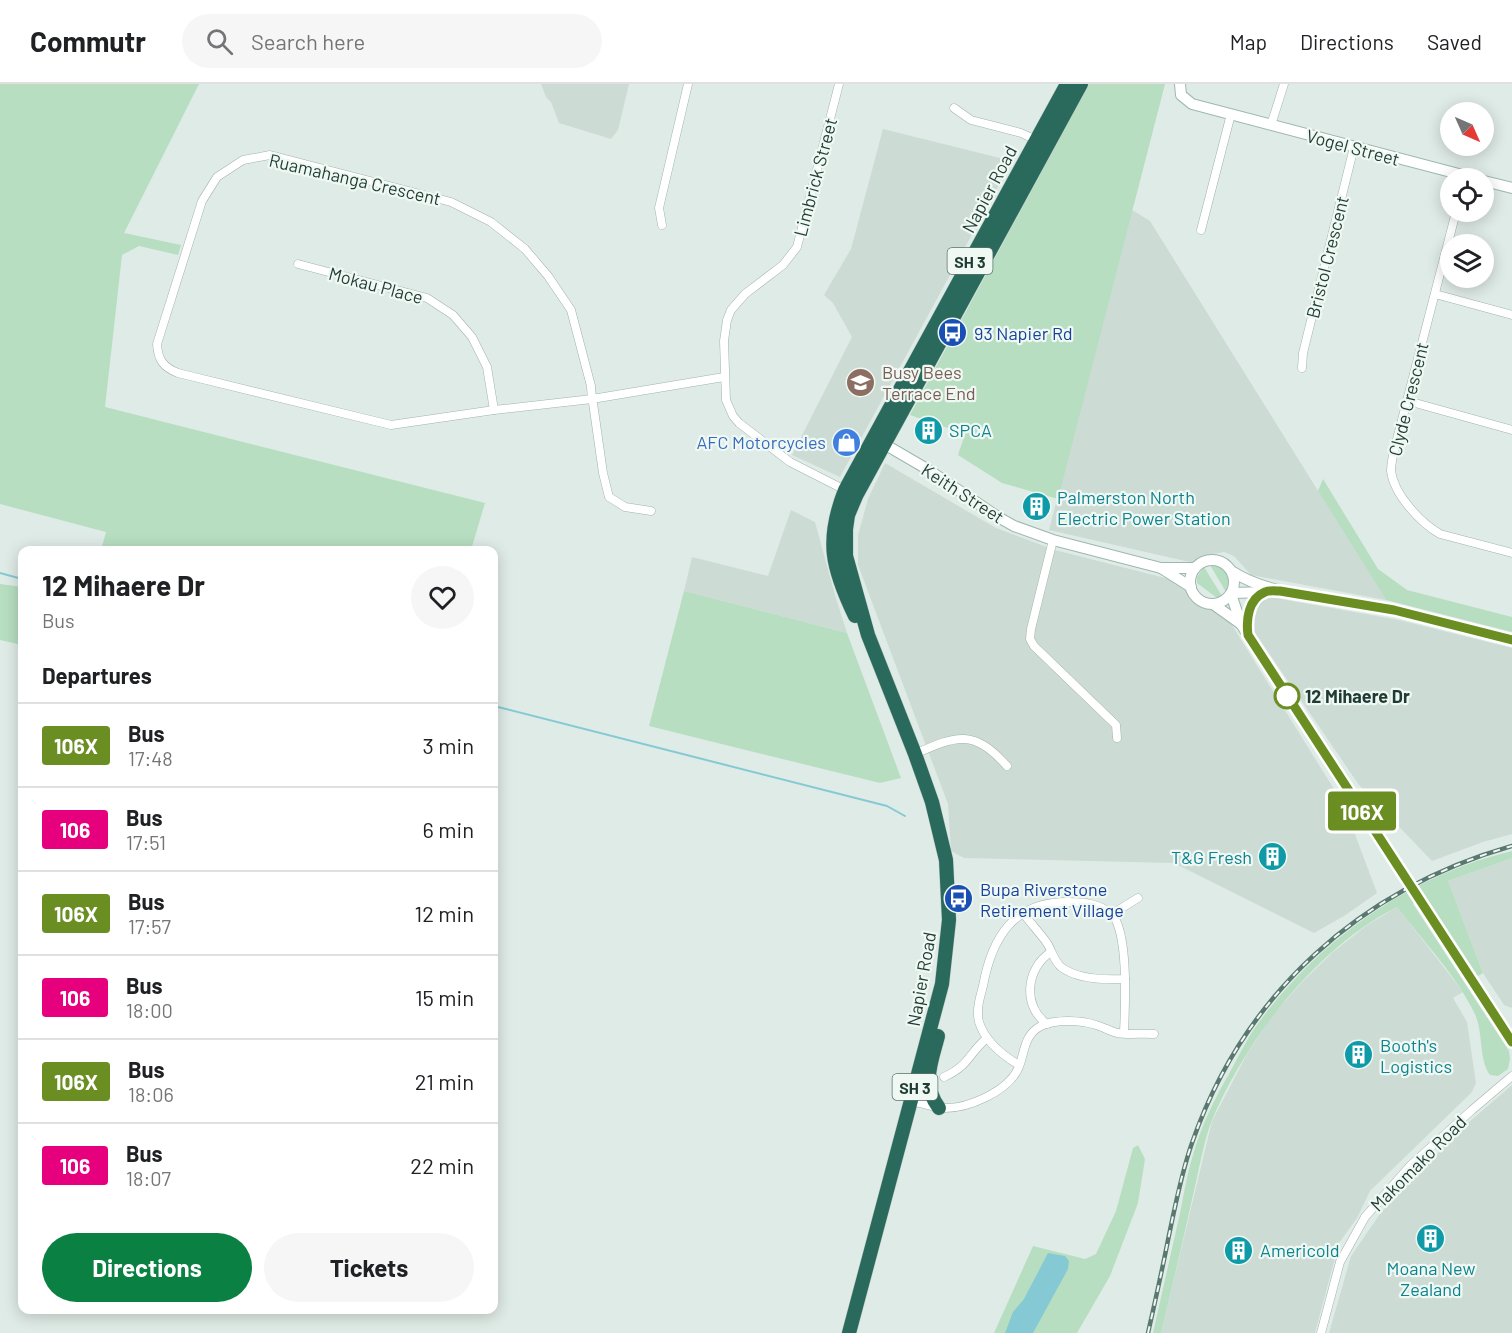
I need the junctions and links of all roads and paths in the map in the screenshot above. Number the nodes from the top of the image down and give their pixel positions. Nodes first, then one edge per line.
1 (688, 84) edge
2 (838, 84) edge
3 (1067, 84) edge
4 (1081, 84) edge
5 (1284, 84) edge
6 (1180, 90) edge
7 (954, 108) dead end
8 (1231, 114) junction
9 (1271, 125) junction
10 (1036, 140) junction
11 (1354, 147) junction
12 (1440, 170) edge
13 (1494, 184) edge
14 (1512, 188) edge
15 (1001, 217) junction
16 (1453, 222) edge
17 (662, 225) dead end
18 (1201, 230) dead end
19 (298, 264) dead end
20 (1435, 294) junction
21 (1512, 315) edge
22 (1302, 368) dead end
23 (724, 377) junction
24 (592, 399) junction
25 (1408, 401) junction
26 (494, 410) junction
27 (1512, 430) edge
28 (878, 441) junction
29 (851, 493) junction
30 (651, 512) dead end
31 (1053, 540) junction
32 (1512, 553) edge
33 (1161, 568) junction
34 (1195, 568) junction
35 (1233, 572) junction
36 (1191, 587) junction
37 (1280, 591) junction
38 (1265, 592) junction
39 (1231, 594) junction
40 (1213, 604) junction
41 (1240, 624) junction
42 (1248, 635) junction
43 (1512, 640) edge
44 (1117, 738) dead end
45 (915, 754) junction
46 (1007, 766) dead end
47 (1138, 898) dead end
48 (1023, 914) junction
49 (1112, 914) junction
50 (1051, 952) junction
51 (1125, 979) junction
52 (942, 984) junction
53 (1047, 1024) junction
54 (1124, 1033) junction
55 (1154, 1034) dead end
56 (987, 1038) junction
57 (1511, 1038) edge
58 (1019, 1065) junction
59 (1512, 1076) edge
60 (944, 1077) dead end
61 (911, 1101) junction
62 (939, 1108) junction
63 (849, 1333) edge
64 (1321, 1333) edge

1 - 17 street
2 - 23 street, Limbrick Street
3 - 10 highway, Napier Road / SH 3
4 - 15 highway, Napier Road / SH 3
5 - 9 street
6 - 8 main road, Vogel Street
7 - 10 street
8 - 9 main road, Vogel Street
8 - 18 street
9 - 11 main road, Vogel Street
10 - 15 highway, Napier Road / SH 3
11 - 12 main road, Vogel Street
11 - 22 street, Bristol Crescent
13 - 14 main road
15 - 28 highway, Napier Road / SH 3
16 - 20 street, Clyde Crescent
19 - 26 street, Mokau Place
20 - 21 street
20 - 25 street, Clyde Crescent
23 - 24 street, Ruamahanga Crescent
23 - 29 street, Limbrick Street
24 - 26 street, Ruamahanga Crescent
24 - 26 street, Ruamahanga Crescent
24 - 30 street
25 - 27 street
25 - 32 street, Clyde Crescent
28 - 29 highway, Napier Road / SH 3
28 - 31 main road, Keith Street
29 - 45 highway, Napier Road / SH 3
31 - 33 main road, Keith Street
31 - 44 street
33 - 34 main road, Keith Street
33 - 36 main road, Keith Street
34 - 35 main road
34 - 36 main road
35 - 37 main road
35 - 39 main road
36 - 40 main road
37 - 38 main road
37 - 43 main road
38 - 39 main road
38 - 42 main road
39 - 40 main road
39 - 41 main road
40 - 41 main road
41 - 42 main road
42 - 57 main road, bridge
45 - 46 street
45 - 52 highway, Napier Road / SH 3
47 - 49 street
48 - 49 street
48 - 50 street
48 - 56 street
49 - 51 street
50 - 51 street
50 - 53 street
51 - 54 street
52 - 61 highway, Napier Road / SH 3
52 - 62 highway
53 - 54 street
53 - 58 street
54 - 55 street
56 - 58 street
56 - 60 street
58 - 62 street
59 - 64 street, Makomako Road
61 - 62 street
61 - 63 highway, Napier Road / SH 3

